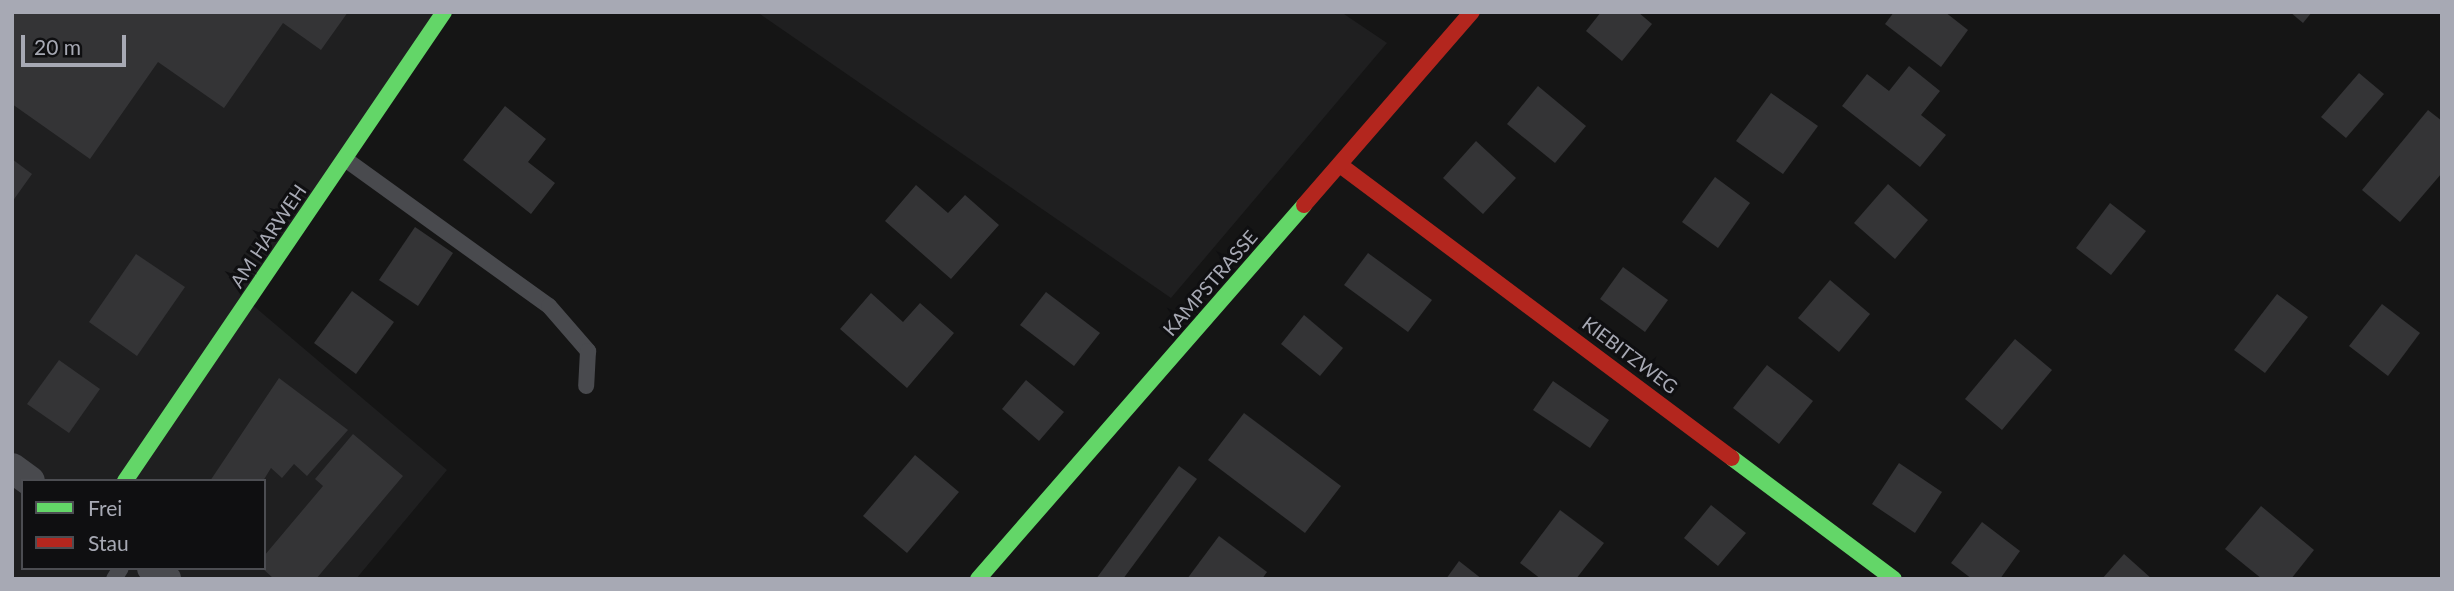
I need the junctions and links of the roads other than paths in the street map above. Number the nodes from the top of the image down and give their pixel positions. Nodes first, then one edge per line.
1 (444, 12) edge
2 (1472, 12) edge
3 (345, 159) junction
4 (1340, 165) junction
5 (586, 386) dead end
6 (12, 468) edge
7 (27, 479) edge
8 (126, 479) edge
9 (978, 579) edge
10 (1894, 579) edge

1 - 3 street, AM HARWEH
2 - 4 street, KAMPSTRASSE
3 - 5 lane
3 - 8 street, AM HARWEH
4 - 9 street, KAMPSTRASSE
4 - 10 street, KIEBITZWEG
6 - 7 street

